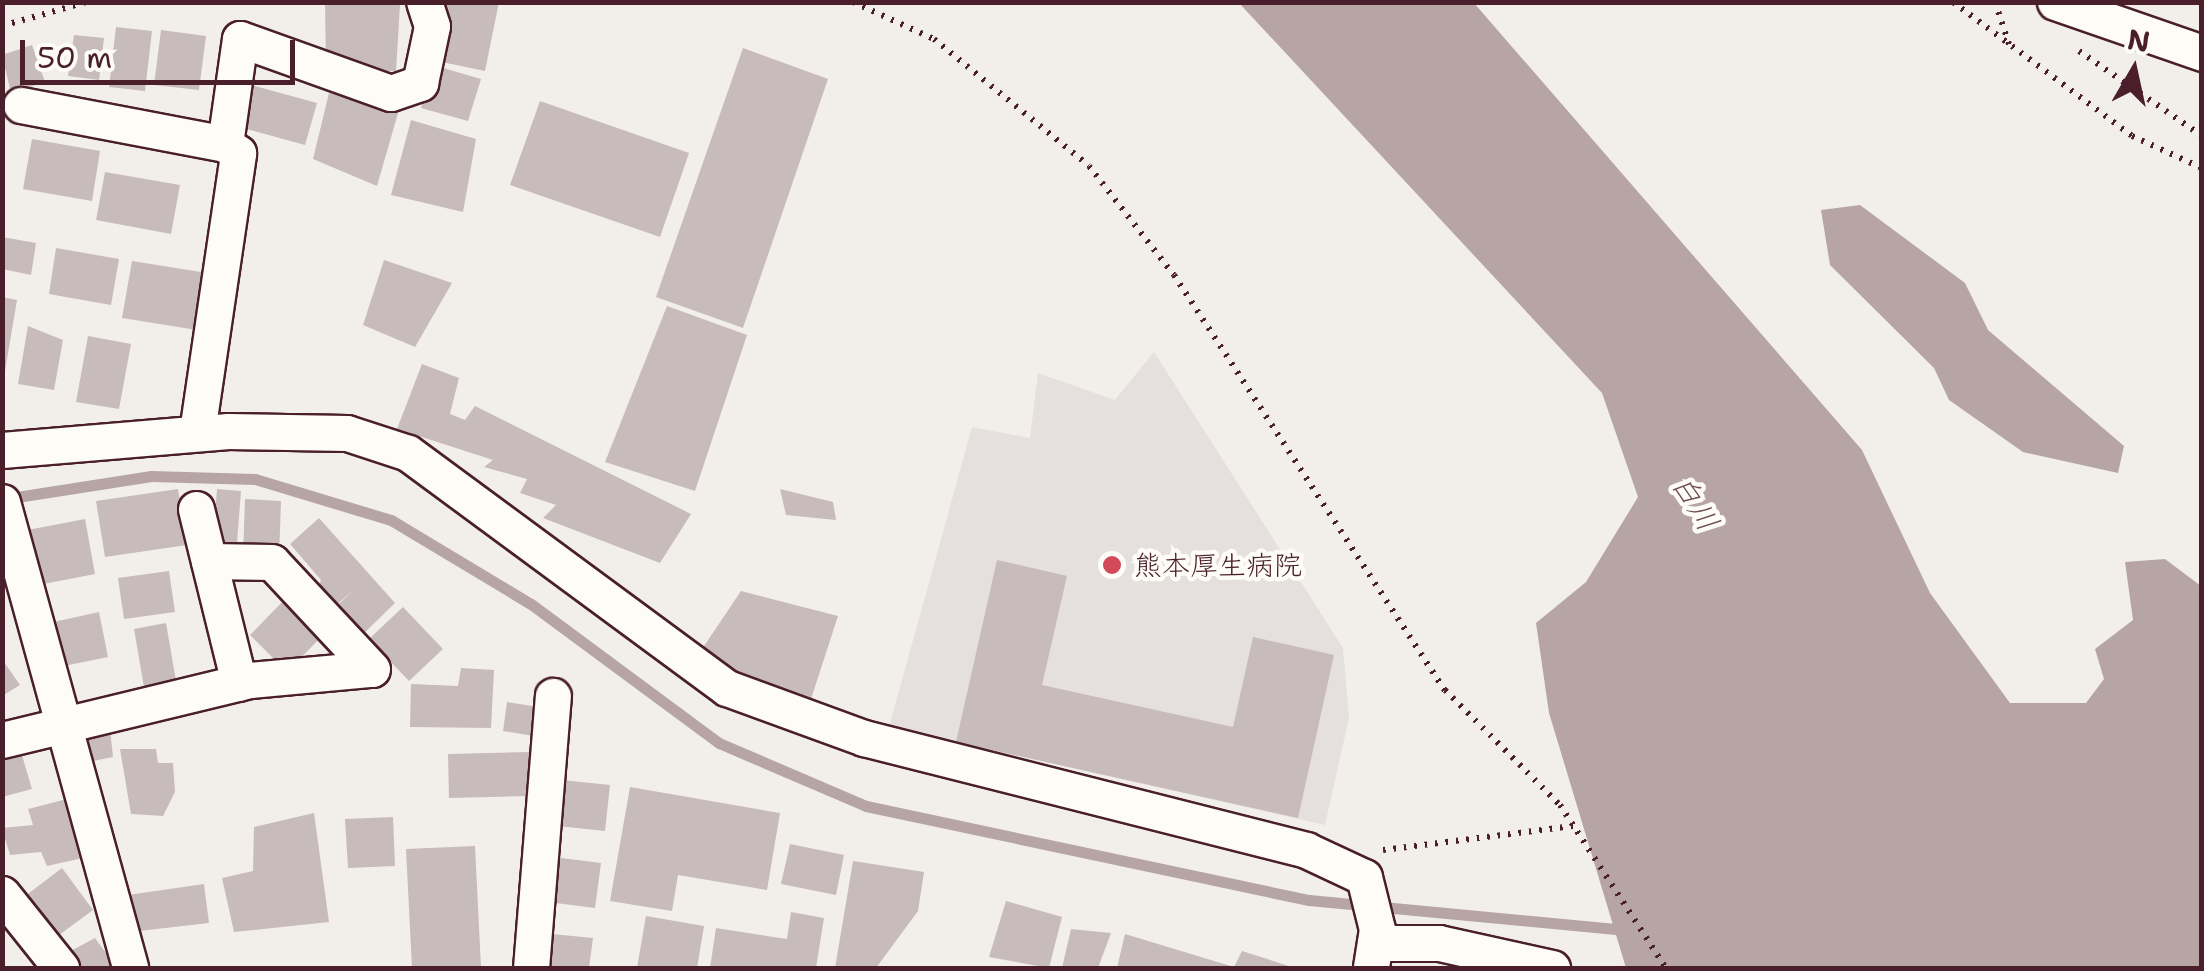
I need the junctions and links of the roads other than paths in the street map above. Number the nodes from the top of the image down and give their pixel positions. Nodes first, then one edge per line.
1 (424, 2) edge
2 (2055, 2) edge
3 (2202, 53) edge
4 (22, 105) dead end
5 (225, 144) junction
6 (197, 432) junction
7 (2, 450) edge
8 (2, 502) edge
9 (196, 509) dead end
10 (209, 561) junction
11 (239, 683) junction
12 (553, 696) dead end
13 (65, 719) junction
14 (2, 740) edge
15 (2, 894) edge
16 (1374, 946) edge
17 (61, 968) edge
18 (130, 968) edge
19 (532, 968) edge
20 (1552, 968) edge

1 - 5 street
2 - 3 street
4 - 5 street
5 - 6 street
6 - 7 street
6 - 16 street
8 - 13 street
9 - 10 street
10 - 11 street
10 - 11 street
11 - 13 street
12 - 19 street
13 - 14 street
13 - 18 street
15 - 17 street
16 - 20 street

